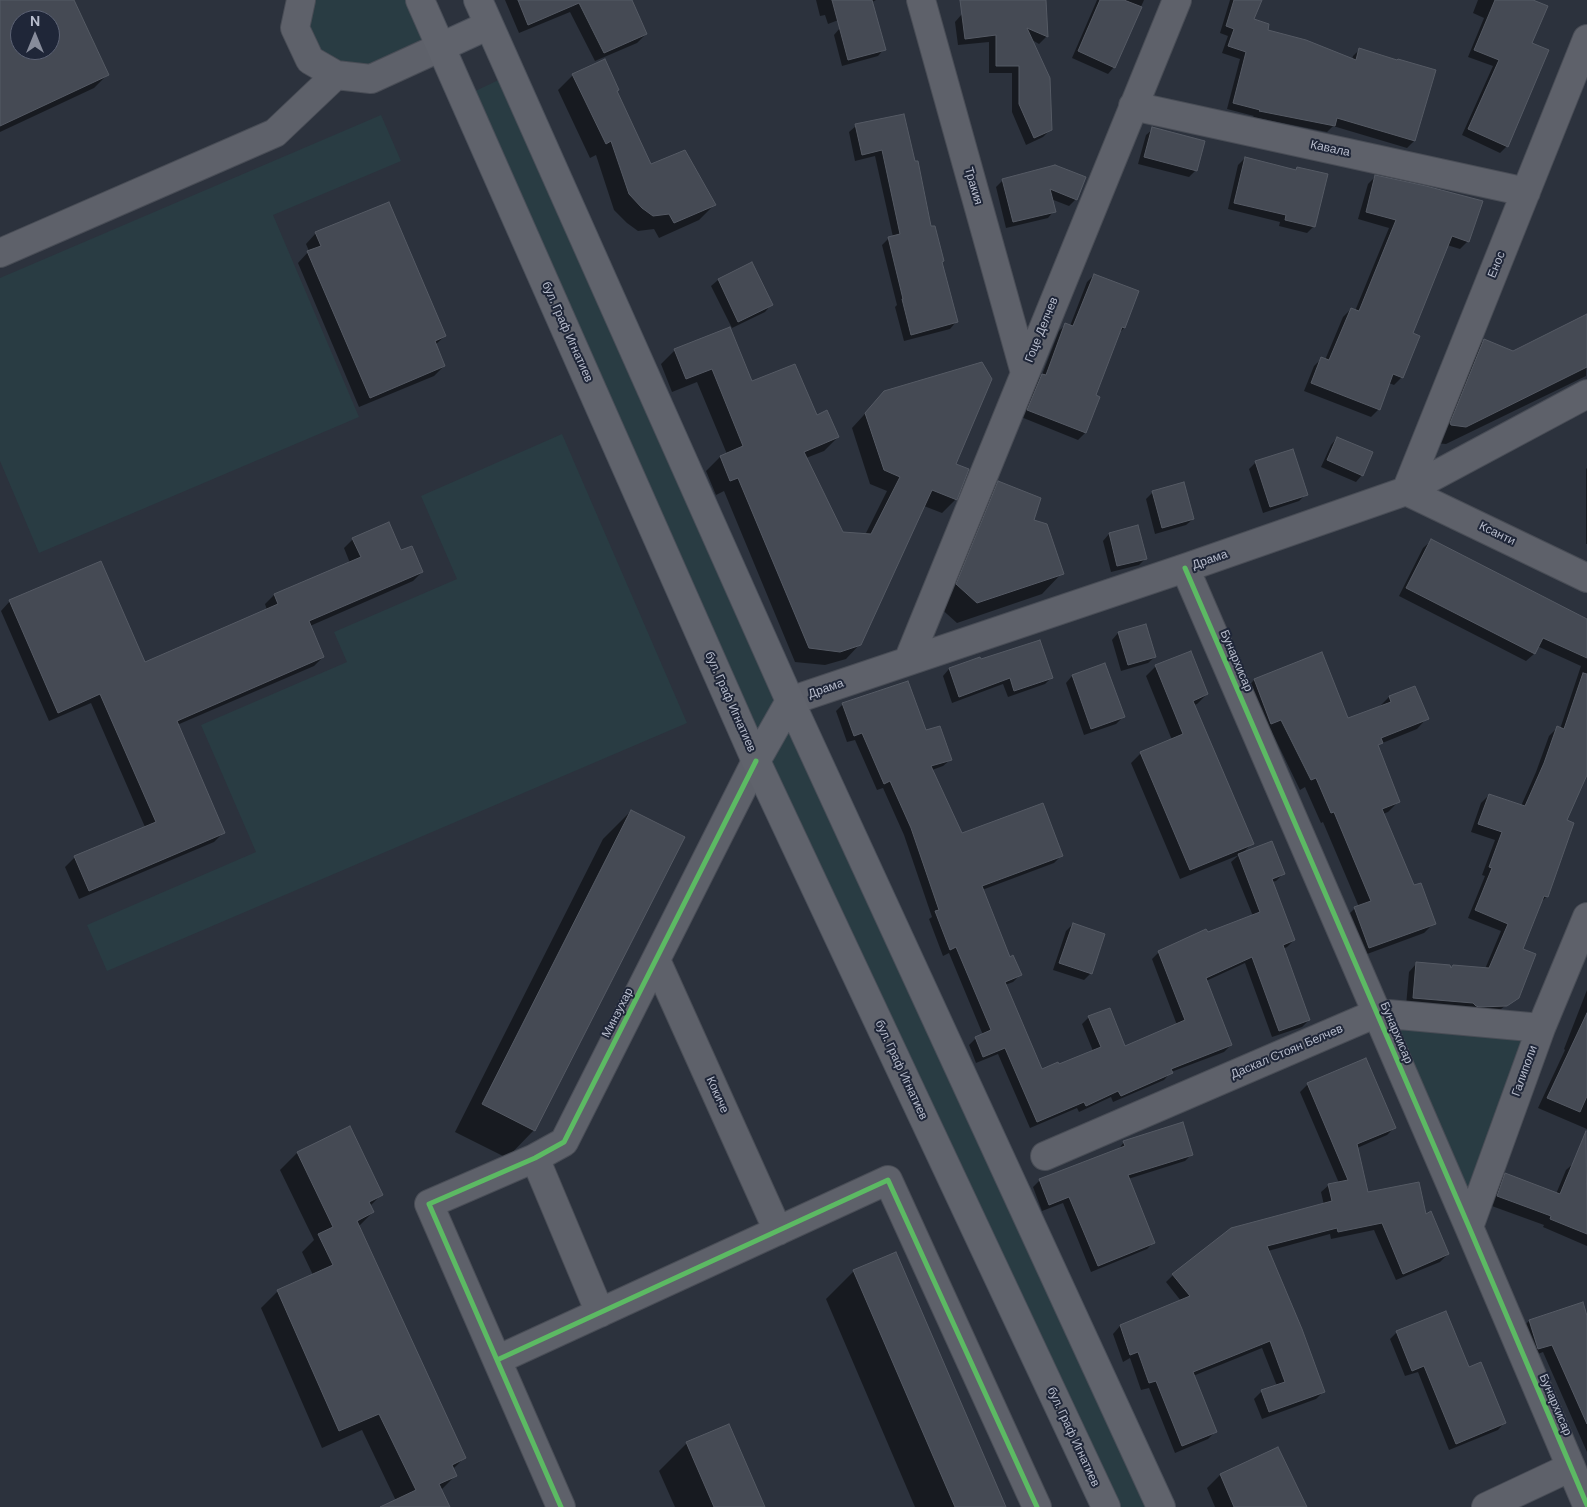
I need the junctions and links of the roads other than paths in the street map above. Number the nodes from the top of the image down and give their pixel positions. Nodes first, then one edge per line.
1 (300, 0) edge
2 (420, 0) edge
3 (478, 0) edge
4 (921, 0) edge
5 (1177, 0) edge
6 (489, 25) junction
7 (1587, 39) edge
8 (441, 47) junction
9 (336, 75) junction
10 (1133, 106) junction
11 (1526, 192) junction
12 (0, 252) edge
13 (1025, 373) junction
14 (1587, 394) edge
15 (1406, 491) junction
16 (1186, 568) junction
17 (1587, 578) edge
18 (908, 661) junction
19 (790, 701) junction
20 (756, 761) junction
21 (1587, 917) edge
22 (656, 960) junction
23 (1377, 1013) junction
24 (1541, 1028) junction
25 (1045, 1156) dead end
26 (536, 1158) junction
27 (1469, 1227) junction
28 (778, 1231) junction
29 (600, 1313) junction
30 (496, 1360) junction
31 (1571, 1468) junction
32 (1587, 1505) edge
33 (560, 1507) edge
34 (1037, 1507) edge
35 (1106, 1507) edge
36 (1161, 1507) edge
37 (1486, 1507) edge

1 - 9 street
2 - 8 main road, бул. Граф Игнатиев
3 - 6 main road
4 - 13 street, Тракия
5 - 10 street, Гоце Делчев
6 - 8 main road
6 - 19 main road
7 - 11 street, Енос
8 - 9 street
8 - 20 main road, бул. Граф Игнатиев
9 - 12 street
10 - 11 street, Кавала
10 - 13 street, Гоце Делчев
11 - 15 street, Енос
13 - 18 street, Гоце Делчев
14 - 15 street, Драма
15 - 16 street, Драма
15 - 17 street, Ксанти
16 - 18 street, Драма
16 - 23 street, Бунархисар
18 - 19 street, Драма
19 - 20 main road
19 - 36 main road
20 - 22 street, Минзухар
20 - 35 main road, бул. Граф Игнатиев
21 - 24 street, Галиполи
22 - 26 street, Минзухар
22 - 28 street, Кокиче
23 - 24 street, Даскал Стоян Белчев
23 - 25 street, Даскал Стоян Белчев
23 - 27 street, Бунархисар
24 - 27 street, Галиполи
26 - 29 street
26 - 30 street, Минзухар
27 - 31 street, Бунархисар
28 - 29 street
28 - 34 street
29 - 30 street
30 - 33 street
31 - 32 street, Бунархисар
31 - 37 street

